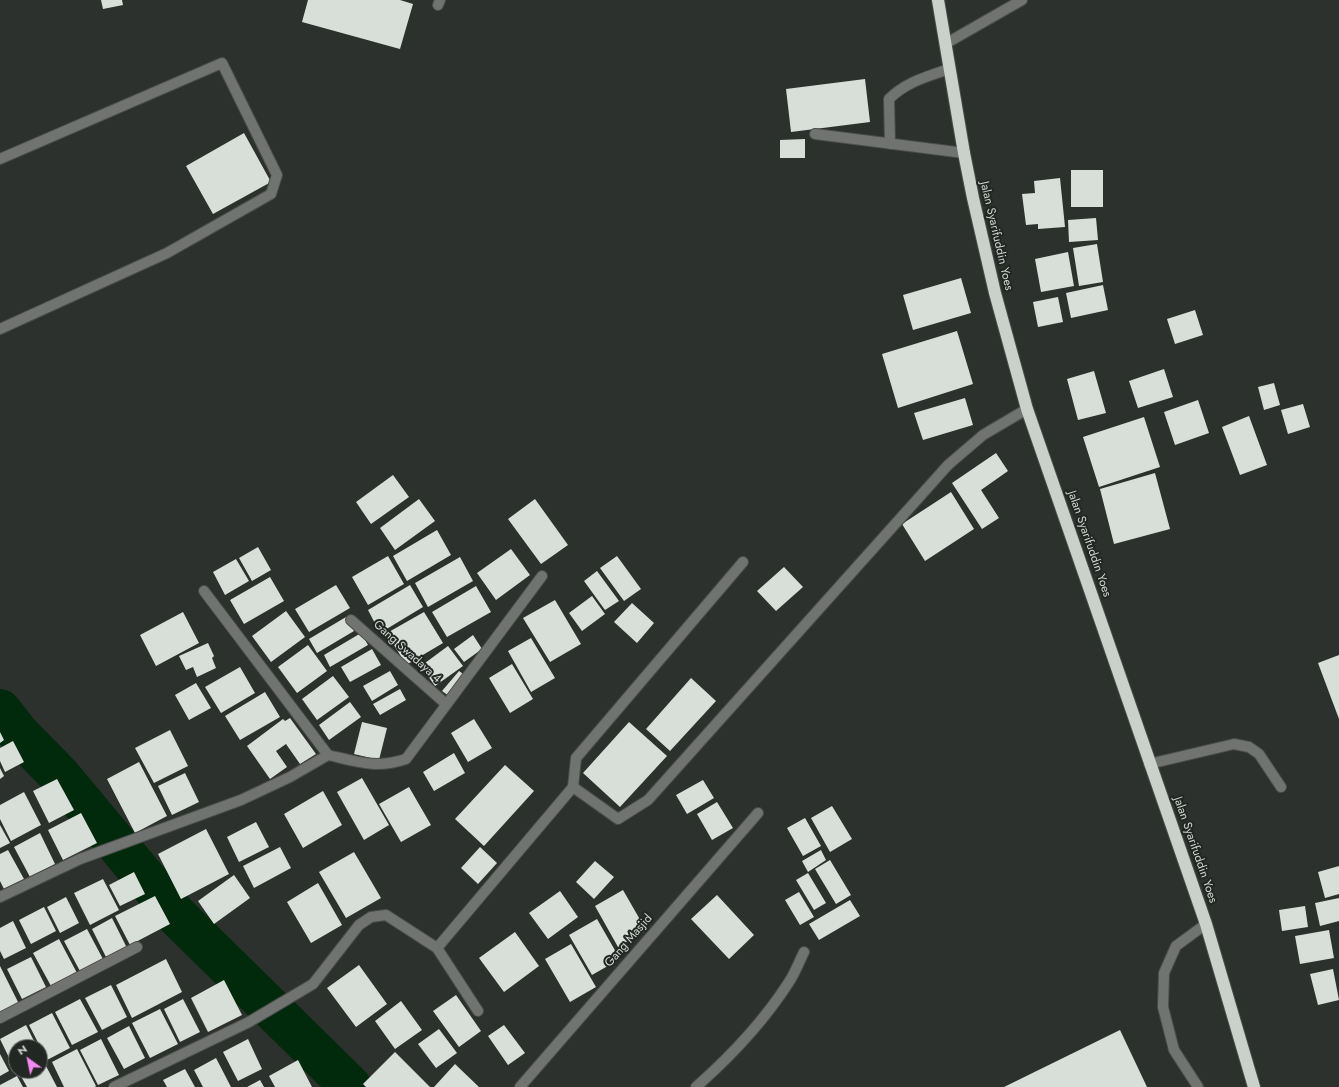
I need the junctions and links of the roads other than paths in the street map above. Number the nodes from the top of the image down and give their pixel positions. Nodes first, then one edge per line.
1 (938, 0) edge
2 (1022, 0) edge
3 (945, 44) junction
4 (949, 69) junction
5 (815, 134) dead end
6 (890, 144) junction
7 (964, 153) junction
8 (0, 159) edge
9 (0, 329) edge
10 (1027, 409) junction
11 (743, 562) dead end
12 (542, 576) dead end
13 (204, 591) dead end
14 (351, 620) dead end
15 (446, 704) junction
16 (328, 755) junction
17 (1149, 764) junction
18 (572, 787) junction
19 (1281, 787) dead end
20 (758, 813) dead end
21 (0, 897) edge
22 (1206, 924) junction
23 (137, 947) dead end
24 (438, 948) junction
25 (804, 952) dead end
26 (478, 1011) dead end
27 (0, 1018) edge
28 (114, 1087) edge
29 (520, 1087) edge
30 (696, 1087) edge
31 (1198, 1087) edge
32 (1254, 1087) edge

1 - 3 highway, Jalan Syarifuddin Yoes
2 - 3 street
3 - 4 highway, Jalan Syarifuddin Yoes
4 - 6 street
4 - 7 highway, Jalan Syarifuddin Yoes
5 - 6 street
6 - 7 street
7 - 10 highway, Jalan Syarifuddin Yoes
8 - 9 street
10 - 17 highway, Jalan Syarifuddin Yoes
10 - 18 street
11 - 18 street
12 - 15 street
13 - 16 street
14 - 15 street, Gang Swadaya 4
15 - 16 street
16 - 21 street
17 - 19 street
17 - 22 highway, Jalan Syarifuddin Yoes
18 - 24 street
20 - 29 street, Gang Masjid
22 - 31 street
22 - 32 highway, Jalan Syarifuddin Yoes
23 - 27 street
24 - 26 street
24 - 28 street
25 - 30 street

